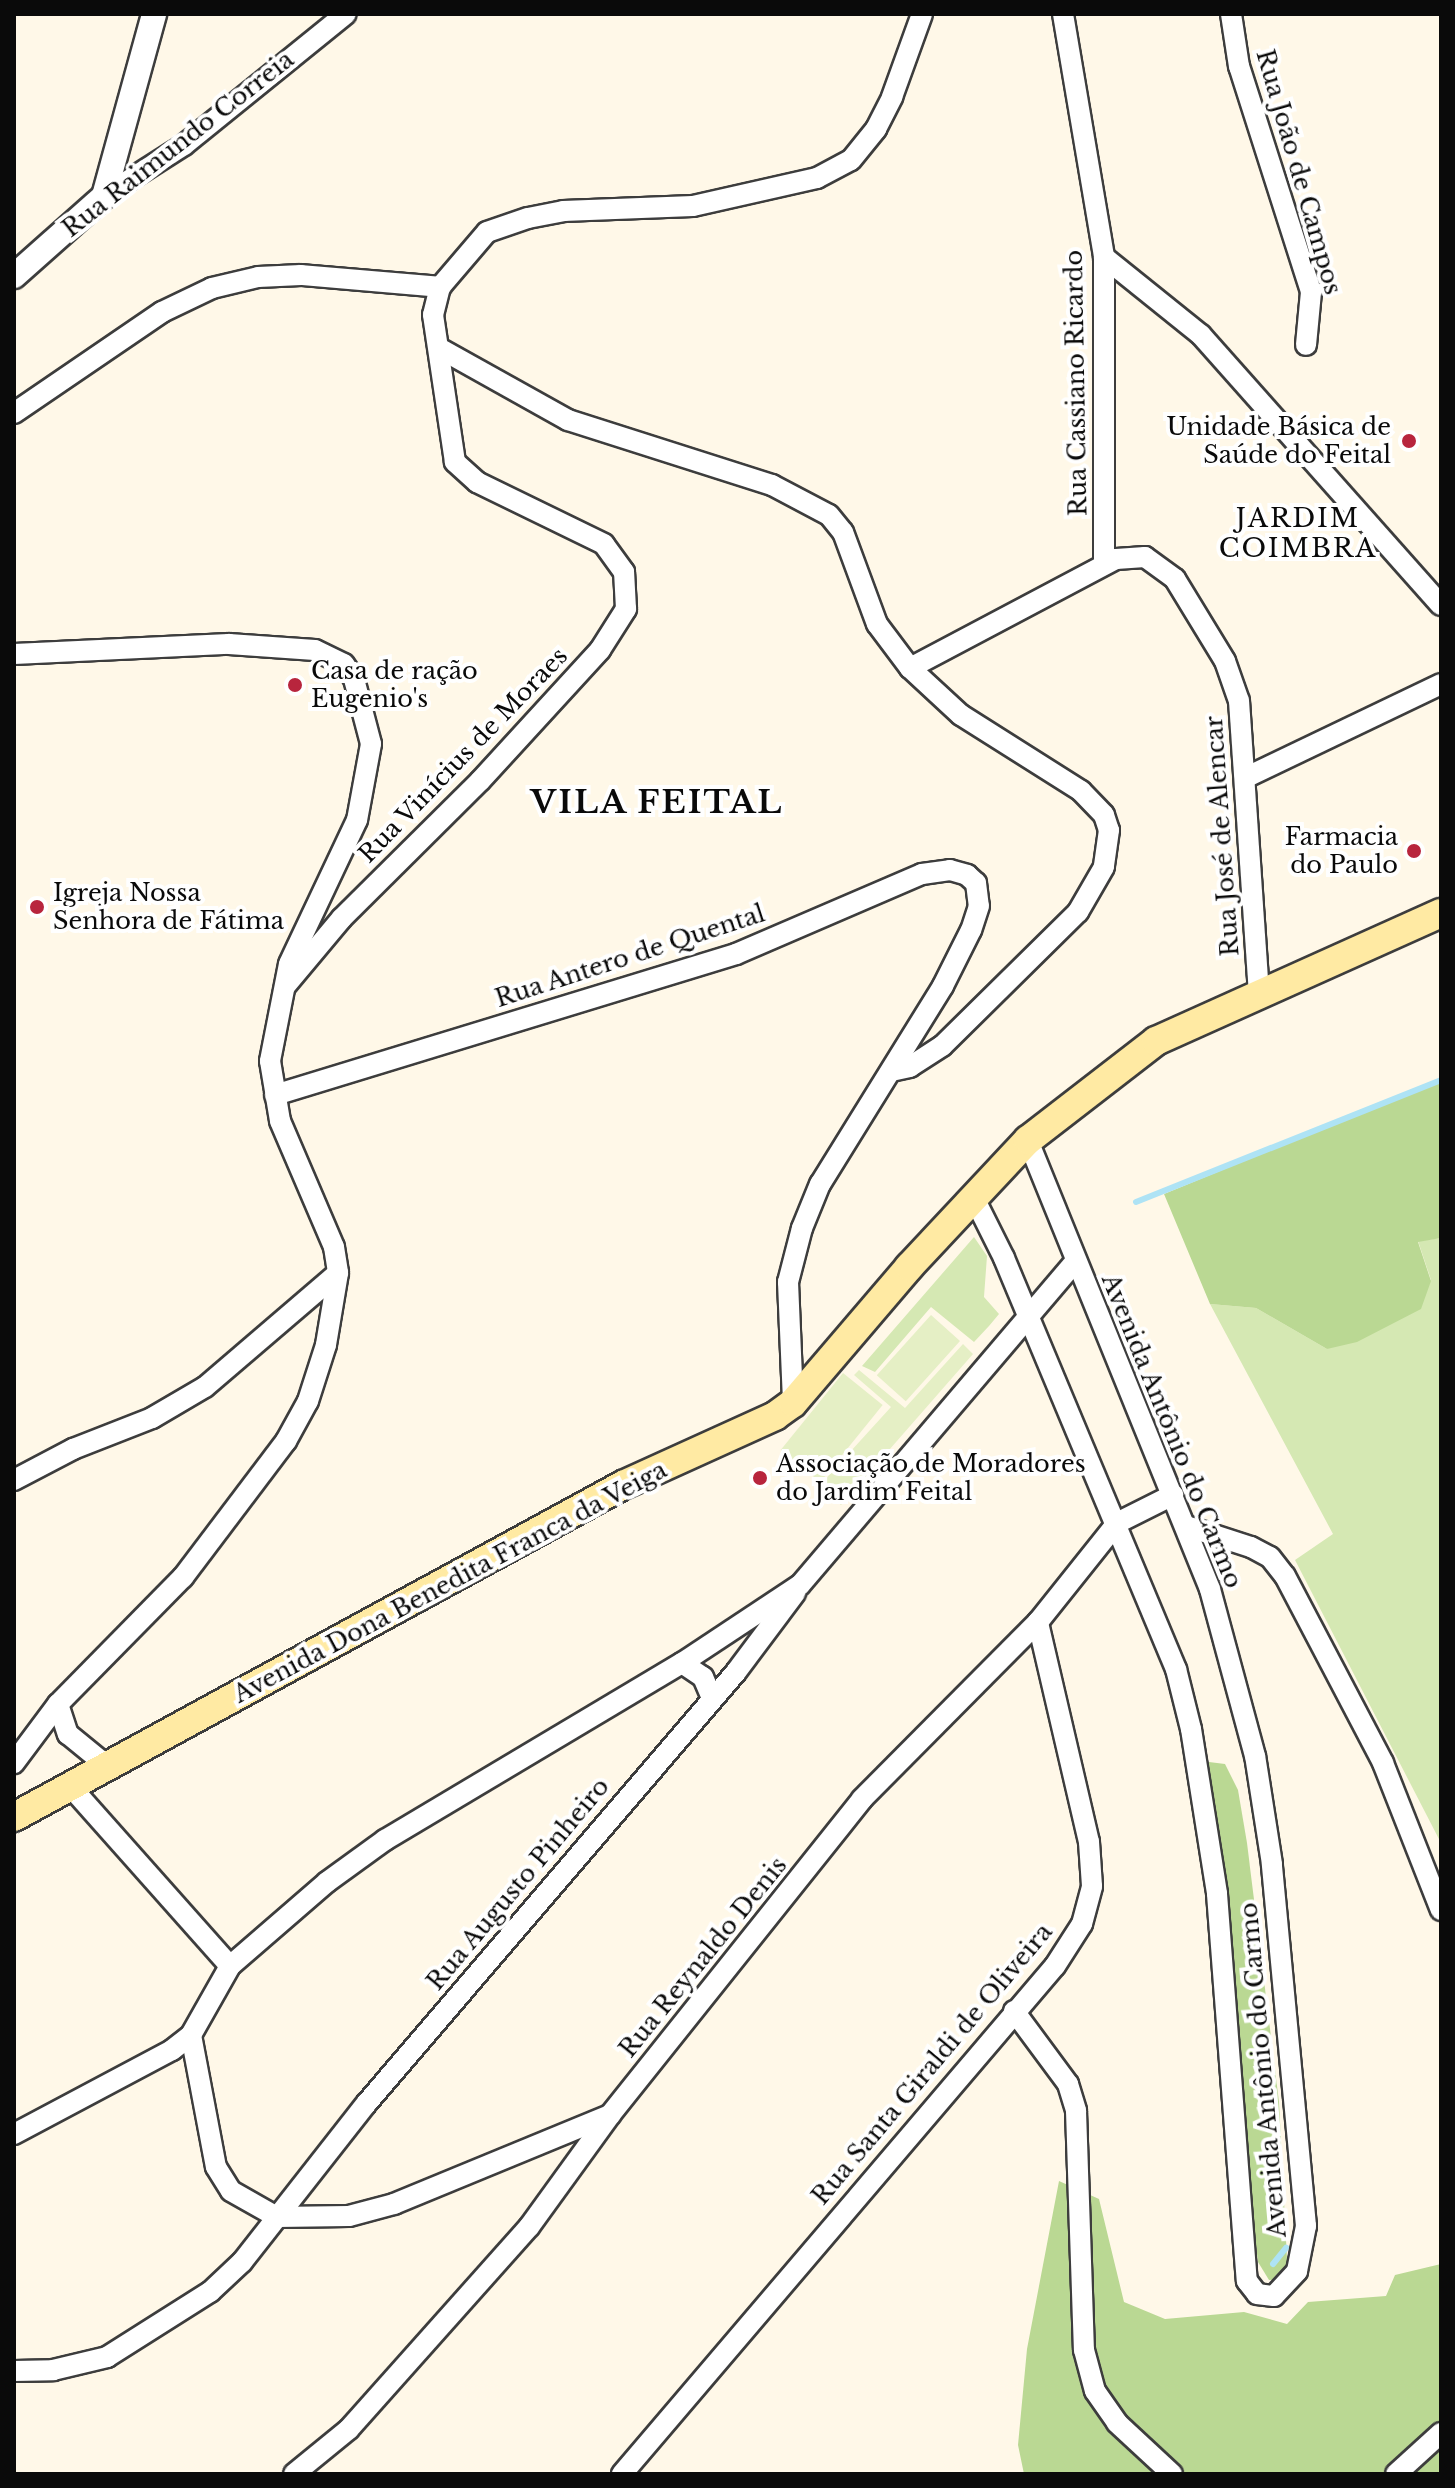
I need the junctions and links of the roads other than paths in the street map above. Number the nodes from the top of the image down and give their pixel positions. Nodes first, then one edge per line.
1 (154, 14) edge
2 (346, 14) edge
3 (922, 14) edge
4 (1063, 14) edge
5 (1231, 14) edge
6 (104, 196) junction
7 (1104, 257) junction
8 (14, 276) edge
9 (440, 287) junction
10 (1306, 345) dead end
11 (439, 348) junction
12 (14, 413) edge
13 (1104, 563) junction
14 (1441, 605) edge
15 (14, 654) edge
16 (910, 668) junction
17 (1441, 684) edge
18 (1247, 777) junction
19 (1441, 913) edge
20 (283, 988) junction
21 (1259, 994) junction
22 (891, 1071) junction
23 (275, 1095) junction
24 (1028, 1140) junction
25 (973, 1196) junction
26 (1075, 1262) junction
27 (338, 1273) junction
28 (1027, 1313) junction
29 (793, 1403) junction
30 (14, 1480) edge
31 (1173, 1495) junction
32 (1117, 1523) junction
33 (1186, 1526) junction
34 (800, 1585) junction
35 (1038, 1622) junction
36 (682, 1663) junction
37 (712, 1698) junction
38 (58, 1704) junction
39 (14, 1763) edge
40 (106, 1765) junction
41 (71, 1787) junction
42 (14, 1817) edge
43 (1441, 1910) edge
44 (230, 1966) junction
45 (1014, 2011) junction
46 (191, 2035) junction
47 (610, 2115) junction
48 (14, 2134) edge
49 (277, 2217) junction
50 (14, 2371) edge
51 (1441, 2433) edge
52 (294, 2474) edge
53 (622, 2474) edge
54 (1172, 2474) edge
55 (1396, 2474) edge

1 - 6 street
2 - 6 street, Rua Raimundo Correia
3 - 9 street
4 - 7 street, Rua Cassiano Ricardo
5 - 10 street, Rua João de Campos
6 - 8 street, Rua Raimundo Correia
7 - 13 street, Rua Cassiano Ricardo
7 - 14 street
9 - 11 street, Rua Vinícius de Moraes
9 - 12 street
11 - 16 street
11 - 20 street, Rua Vinícius de Moraes
13 - 16 street
13 - 18 street, Rua José de Alencar
15 - 20 street
16 - 22 street
17 - 18 street
18 - 21 street, Rua José de Alencar
19 - 21 main road, Avenida Dona Benedita Franca da Veiga
20 - 23 street
21 - 24 main road, Avenida Dona Benedita Franca da Veiga
22 - 23 street, Rua Antero de Quental
22 - 29 street
23 - 27 street
24 - 25 main road, Avenida Dona Benedita Franca da Veiga
24 - 26 street, Avenida Antônio do Carmo
25 - 28 street, Avenida Antônio do Carmo
25 - 29 main road, Avenida Dona Benedita Franca da Veiga
26 - 28 street
26 - 31 street, Avenida Antônio do Carmo
27 - 30 street
27 - 38 street
28 - 32 street, Avenida Antônio do Carmo
28 - 34 street
29 - 40 main road, Avenida Dona Benedita Franca da Veiga
31 - 32 street, Rua Reynaldo Denis
31 - 33 street, Avenida Antônio do Carmo
32 - 33 street, Avenida Antônio do Carmo
32 - 35 street, Rua Reynaldo Denis
33 - 43 street
34 - 36 street
34 - 37 street, Rua Augusto Pinheiro
35 - 45 street, Rua Santa Giraldi de Oliveira
35 - 47 street, Rua Reynaldo Denis
36 - 37 street
36 - 44 street
37 - 49 street, Rua Augusto Pinheiro
38 - 39 street
38 - 40 street
40 - 41 main road, Avenida Dona Benedita Franca da Veiga
41 - 42 main road, Avenida Dona Benedita Franca da Veiga
41 - 44 street
44 - 46 street
45 - 53 street, Rua Santa Giraldi de Oliveira
45 - 54 street
46 - 48 street
46 - 49 street
47 - 49 street
47 - 52 street, Rua Reynaldo Denis
49 - 50 street, Rua Augusto Pinheiro
51 - 55 street

